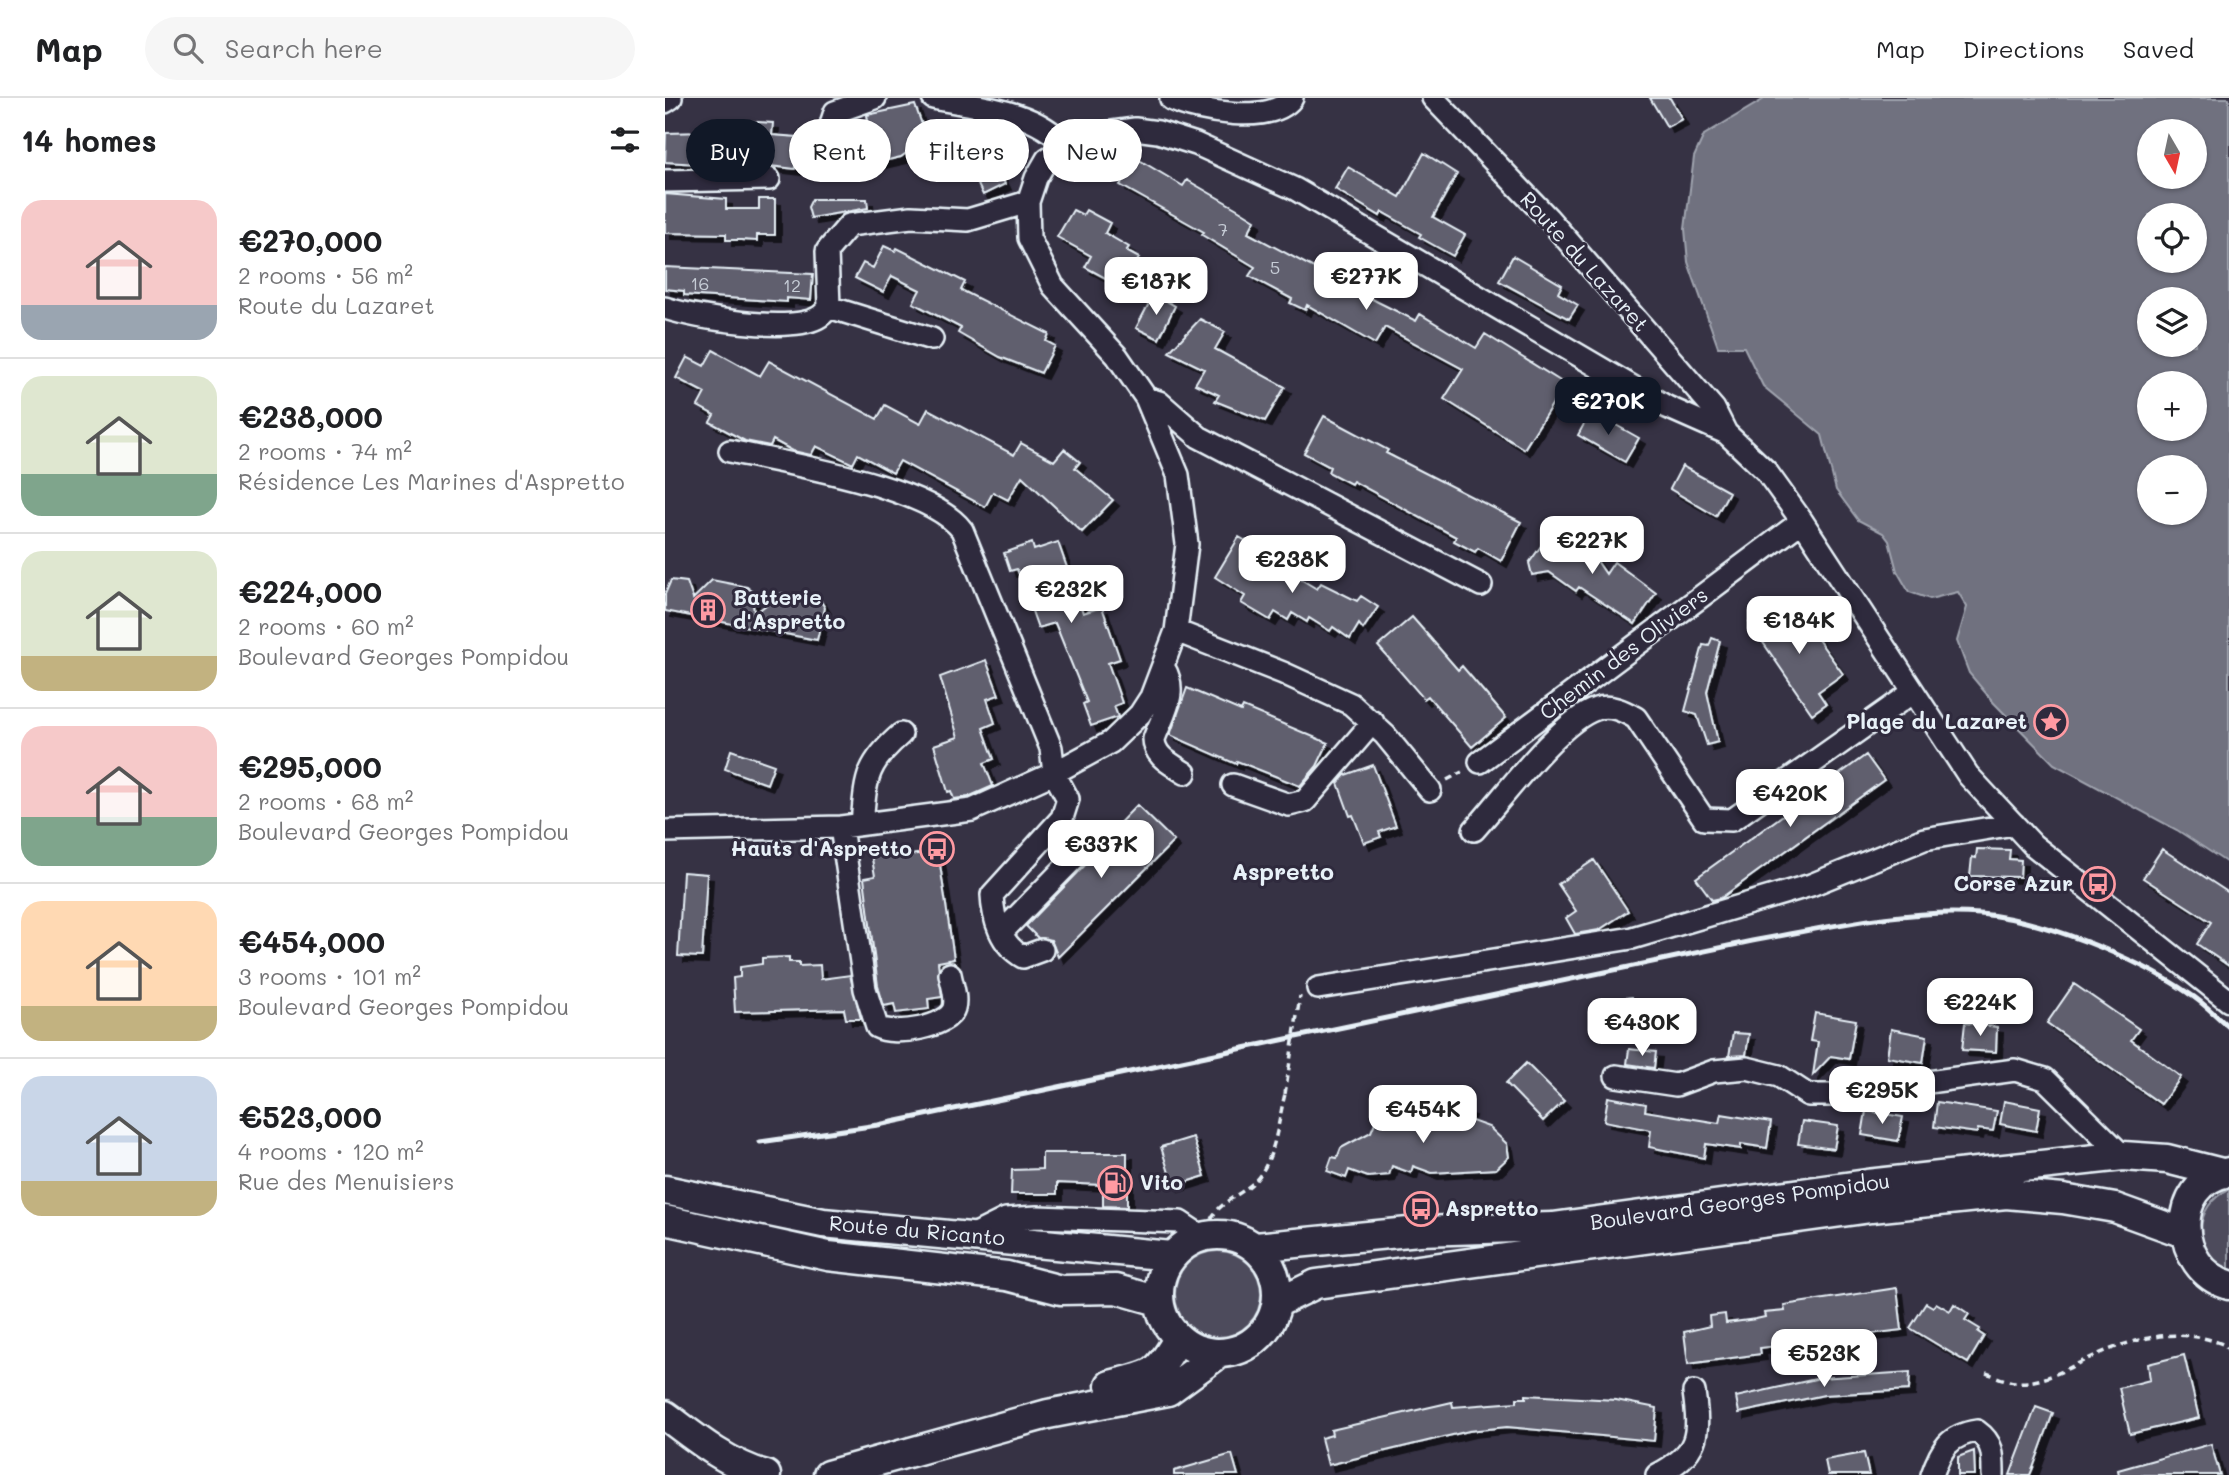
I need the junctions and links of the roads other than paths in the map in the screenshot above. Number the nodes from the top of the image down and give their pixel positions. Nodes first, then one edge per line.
1 (671, 98) edge
2 (875, 98) edge
3 (933, 98) edge
4 (1292, 98) edge
5 (1433, 98) edge
6 (1171, 99) edge
7 (665, 102) edge
8 (833, 119) edge
9 (1043, 126) edge
10 (1142, 131) edge
11 (1043, 166) edge
12 (665, 181) edge
13 (686, 181) edge
14 (1028, 202) junction
15 (829, 307) junction
16 (665, 308) edge
17 (932, 339) dead end
18 (1146, 398) junction
19 (1726, 433) junction
20 (730, 451) dead end
21 (1803, 521) junction
22 (1481, 585) dead end
23 (1176, 631) junction
24 (1164, 668) junction
25 (1913, 692) junction
26 (1373, 722) junction
27 (901, 734) dead end
28 (1480, 762) road end
29 (1054, 773) junction
30 (1185, 773) dead end
31 (1233, 785) dead end
32 (1430, 790) road end
33 (2014, 824) junction
34 (852, 826) junction
35 (1474, 830) dead end
36 (665, 831) edge
37 (1091, 841) dead end
38 (1000, 933) junction
39 (1042, 950) dead end
40 (950, 974) dead end
41 (1309, 992) road end
42 (2229, 1001) edge
43 (1616, 1076) dead end
44 (2123, 1156) junction
45 (2226, 1173) edge
46 (665, 1190) edge
47 (665, 1220) edge
48 (2184, 1233) junction
49 (1201, 1236) junction
50 (970, 1237) junction
51 (1256, 1247) junction
52 (1171, 1256) junction
53 (2229, 1285) edge
54 (1159, 1301) junction
55 (1277, 1303) junction
56 (1178, 1339) junction
57 (1220, 1353) junction
58 (1693, 1392) dead end
59 (1048, 1414) junction
60 (665, 1415) edge
61 (766, 1475) edge
62 (828, 1475) edge
63 (1657, 1475) edge
64 (1932, 1475) edge
65 (1993, 1475) edge

1 - 7 street
2 - 8 street
3 - 9 street
4 - 6 street
5 - 19 street, Route du Lazaret
10 - 19 street, Route du Lazaret
11 - 14 street
12 - 13 street
14 - 15 street
14 - 18 street
15 - 16 street
15 - 17 street
18 - 22 street
18 - 23 street
19 - 21 street, Route du Lazaret
20 - 29 street
21 - 25 street, Route du Lazaret
21 - 28 street, Chemin des Oliviers
23 - 24 street
23 - 26 street
24 - 29 street
24 - 30 street
25 - 33 street, Route du Lazaret
25 - 35 street
26 - 31 street
26 - 32 street
27 - 34 street
29 - 34 street
29 - 38 street
33 - 41 street
33 - 42 street, Route du Lazaret
34 - 36 street
34 - 40 street
37 - 38 street
38 - 39 street
43 - 44 street
44 - 45 main road, Boulevard Georges Pompidou
44 - 51 main road, Boulevard Georges Pompidou
45 - 48 main road
46 - 50 main road, Route du Ricanto
47 - 54 main road, Route du Ricanto
48 - 53 main road
48 - 55 main road, Boulevard Georges Pompidou
49 - 50 street
49 - 51 main road
49 - 52 main road
50 - 52 main road, Route du Ricanto
51 - 55 main road
52 - 54 main road
54 - 56 main road
55 - 57 main road
56 - 57 main road
56 - 59 main road
57 - 59 main road
58 - 63 street
59 - 62 main road
60 - 61 main road
64 - 65 street

